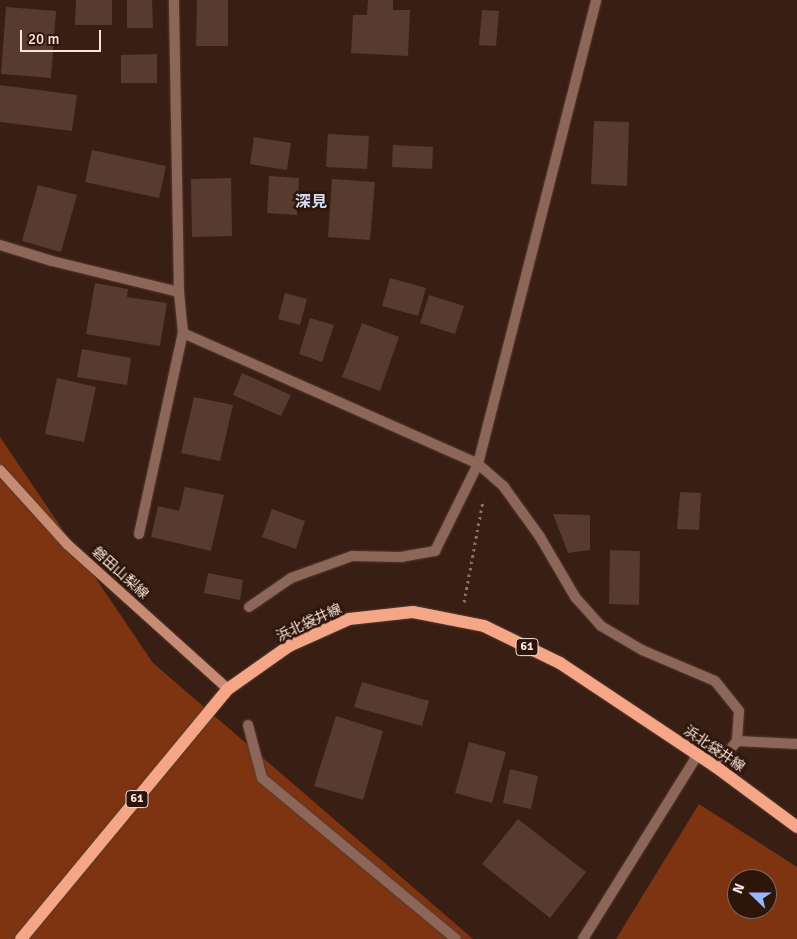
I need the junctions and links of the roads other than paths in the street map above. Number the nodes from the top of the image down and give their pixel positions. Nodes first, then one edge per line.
1 (174, 0) edge
2 (596, 0) edge
3 (0, 245) edge
4 (179, 292) junction
5 (183, 334) junction
6 (478, 464) junction
7 (0, 470) edge
8 (139, 534) dead end
9 (249, 607) dead end
10 (228, 689) junction
11 (248, 725) dead end
12 (737, 741) junction
13 (797, 744) edge
14 (697, 756) junction
15 (716, 767) junction
16 (797, 827) edge
17 (21, 939) edge
18 (456, 939) edge
19 (583, 939) edge

1 - 4 street
2 - 6 street
3 - 4 street
4 - 5 street
5 - 6 street
5 - 8 street
6 - 9 street
6 - 12 street
7 - 10 main road, 磐田山梨線
10 - 14 main road, 浜北袋井線 / 61
10 - 17 main road, 浜北袋井線 / 61
11 - 18 street
12 - 13 street
12 - 15 street
14 - 15 main road, 浜北袋井線 / 61
14 - 19 street
15 - 16 main road, 浜北袋井線 / 61

